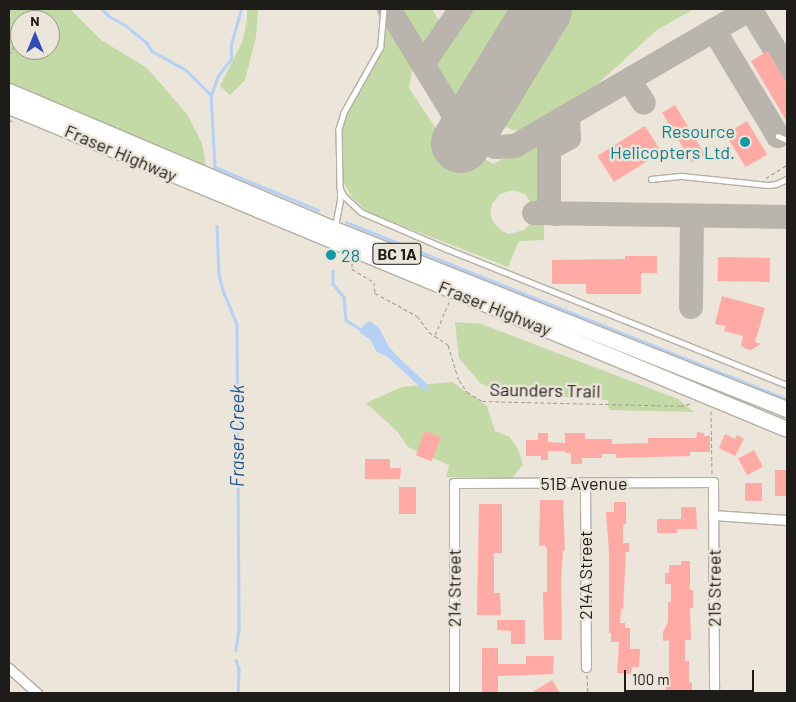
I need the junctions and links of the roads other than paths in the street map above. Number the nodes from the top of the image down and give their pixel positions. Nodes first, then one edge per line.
1 (384, 9) edge
2 (9, 91) edge
3 (9, 106) edge
4 (778, 136) dead end
5 (787, 140) edge
6 (651, 178) dead end
7 (787, 179) edge
8 (340, 188) junction
9 (334, 229) junction
10 (787, 385) edge
11 (787, 409) edge
12 (787, 429) edge
13 (713, 482) joint
14 (454, 483) joint
15 (585, 483) junction
16 (714, 515) junction
17 (787, 520) edge
18 (586, 667) road end
19 (9, 668) edge
20 (37, 693) edge
21 (454, 693) edge
22 (714, 693) edge

1 - 8 lane
2 - 9 main road, Fraser Highway / BC 1A
3 - 12 main road, Fraser Highway / BC 1A
4 - 5 lane
6 - 7 lane
8 - 9 lane
8 - 10 lane
9 - 11 main road, Fraser Highway / BC 1A
13 - 15 street, 51B Avenue
13 - 16 street, 215 Street
14 - 15 street, 51B Avenue
14 - 21 street, 214 Street
15 - 18 street, 214A Street
16 - 17 street
16 - 22 street, 215 Street
19 - 20 street

